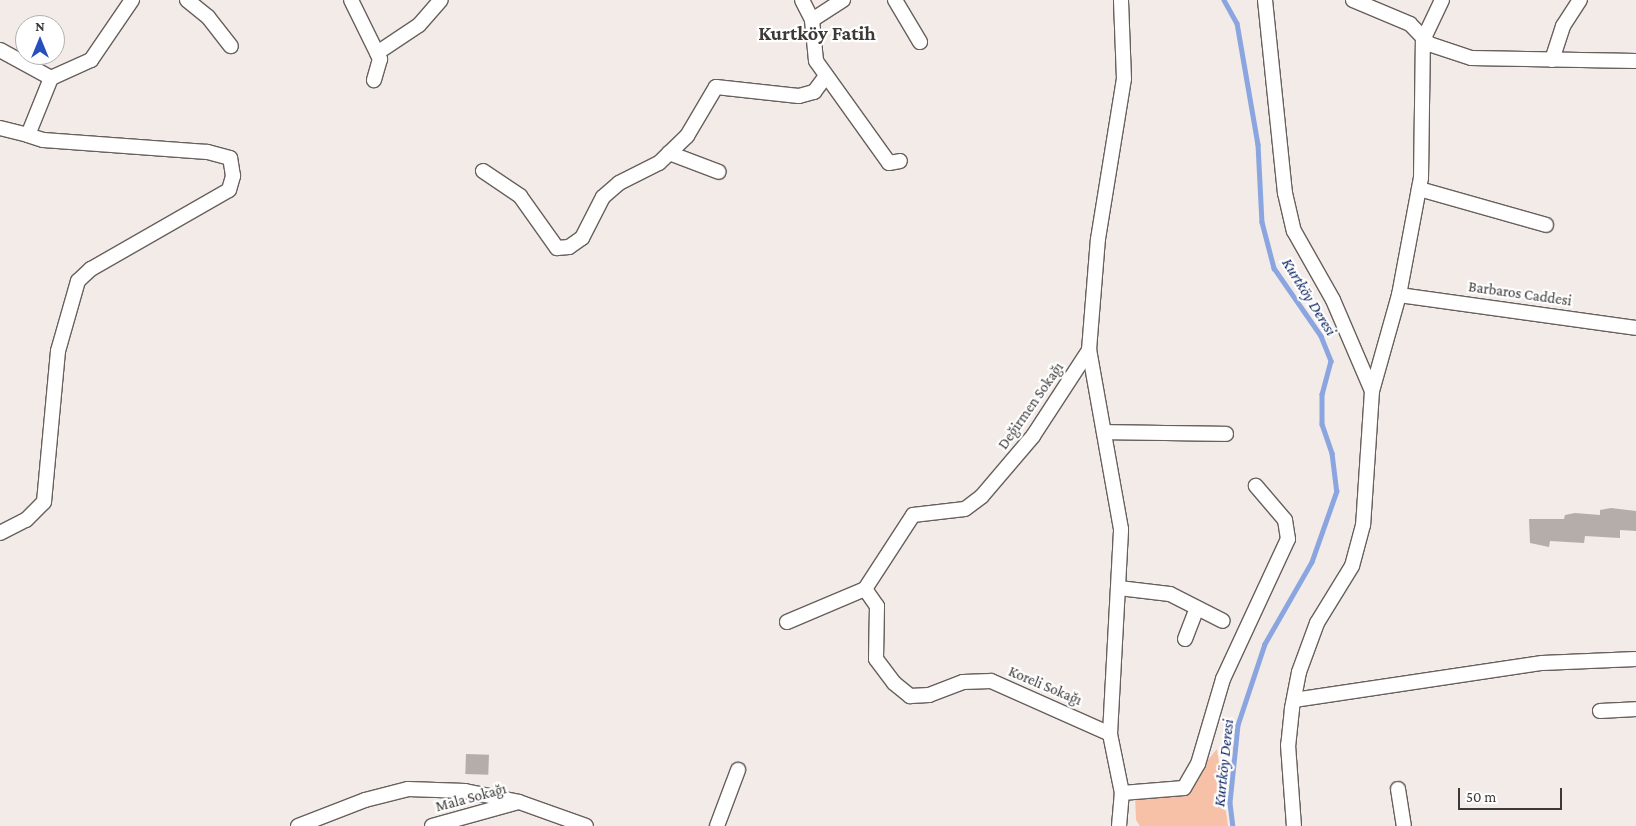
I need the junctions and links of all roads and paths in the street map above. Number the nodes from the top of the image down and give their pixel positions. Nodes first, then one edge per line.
1 (132, 0) edge
2 (187, 0) edge
3 (351, 0) edge
4 (441, 0) edge
5 (802, 0) edge
6 (843, 0) edge
7 (895, 0) edge
8 (1121, 0) edge
9 (1265, 0) edge
10 (1353, 0) edge
11 (1442, 0) edge
12 (1580, 0) edge
13 (812, 20) junction
14 (1423, 40) junction
15 (920, 42) dead end
16 (231, 46) dead end
17 (0, 50) edge
18 (377, 53) junction
19 (1552, 60) junction
20 (1636, 61) edge
21 (826, 76) junction
22 (51, 78) junction
23 (374, 80) dead end
24 (0, 128) edge
25 (28, 135) junction
26 (669, 153) junction
27 (900, 161) dead end
28 (483, 171) dead end
29 (719, 172) dead end
30 (1419, 189) junction
31 (1546, 225) dead end
32 (1399, 295) junction
33 (1636, 328) edge
34 (1089, 350) junction
35 (1372, 391) junction
36 (1104, 432) junction
37 (1226, 434) dead end
38 (1256, 486) dead end
39 (0, 533) edge
40 (1119, 588) junction
41 (865, 589) junction
42 (1197, 608) junction
43 (1223, 621) dead end
44 (787, 622) dead end
45 (1185, 639) dead end
46 (1636, 659) edge
47 (1294, 700) junction
48 (1636, 709) edge
49 (1600, 711) dead end
50 (1110, 734) junction
51 (738, 770) dead end
52 (1398, 789) dead end
53 (1122, 793) junction
54 (519, 802) junction
55 (298, 826) edge
56 (432, 826) edge
57 (586, 826) edge
58 (717, 826) edge
59 (1119, 826) edge
60 (1294, 826) edge
61 (1404, 826) edge

1 - 22 street
2 - 16 street
3 - 18 street
4 - 18 street
5 - 13 street
6 - 13 street
7 - 15 street
8 - 34 street
9 - 35 street
10 - 14 street
11 - 14 street
12 - 19 street
13 - 21 street
14 - 19 street
14 - 30 street
17 - 22 street
18 - 23 street
19 - 20 street
21 - 26 street
21 - 27 street
22 - 25 street
24 - 25 street
25 - 39 street
26 - 28 street
26 - 29 street
30 - 31 street
30 - 32 street
32 - 33 street, Barbaros Caddesi
32 - 35 street
34 - 36 street
34 - 41 street, Değirmen Sokağı
35 - 47 street
36 - 37 street
36 - 40 street
38 - 53 street
40 - 42 street
40 - 50 street
41 - 44 street
41 - 50 street, Koreli Sokağı
42 - 43 street
42 - 45 street
46 - 47 street
47 - 60 street
48 - 49 street
50 - 53 street
51 - 58 street
52 - 61 street
53 - 59 street
54 - 55 street
54 - 56 street, Mala Sokağı
54 - 57 street

